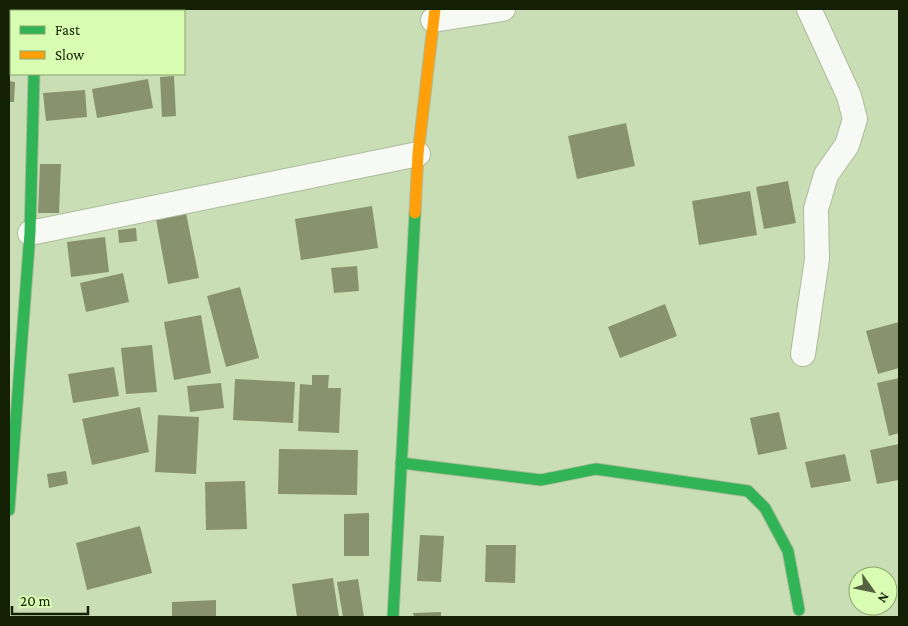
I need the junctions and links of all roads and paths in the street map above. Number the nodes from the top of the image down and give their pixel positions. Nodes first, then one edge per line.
1 (504, 9) edge
2 (809, 9) edge
3 (434, 14) edge
4 (34, 75) edge
5 (418, 154) junction
6 (30, 233) junction
7 (803, 354) dead end
8 (401, 463) junction
9 (9, 510) edge
10 (799, 610) dead end
11 (393, 617) edge

1 - 3 street
2 - 7 street
3 - 5 street
4 - 6 street
5 - 6 street
5 - 8 street
6 - 9 street
8 - 10 street
8 - 11 street

